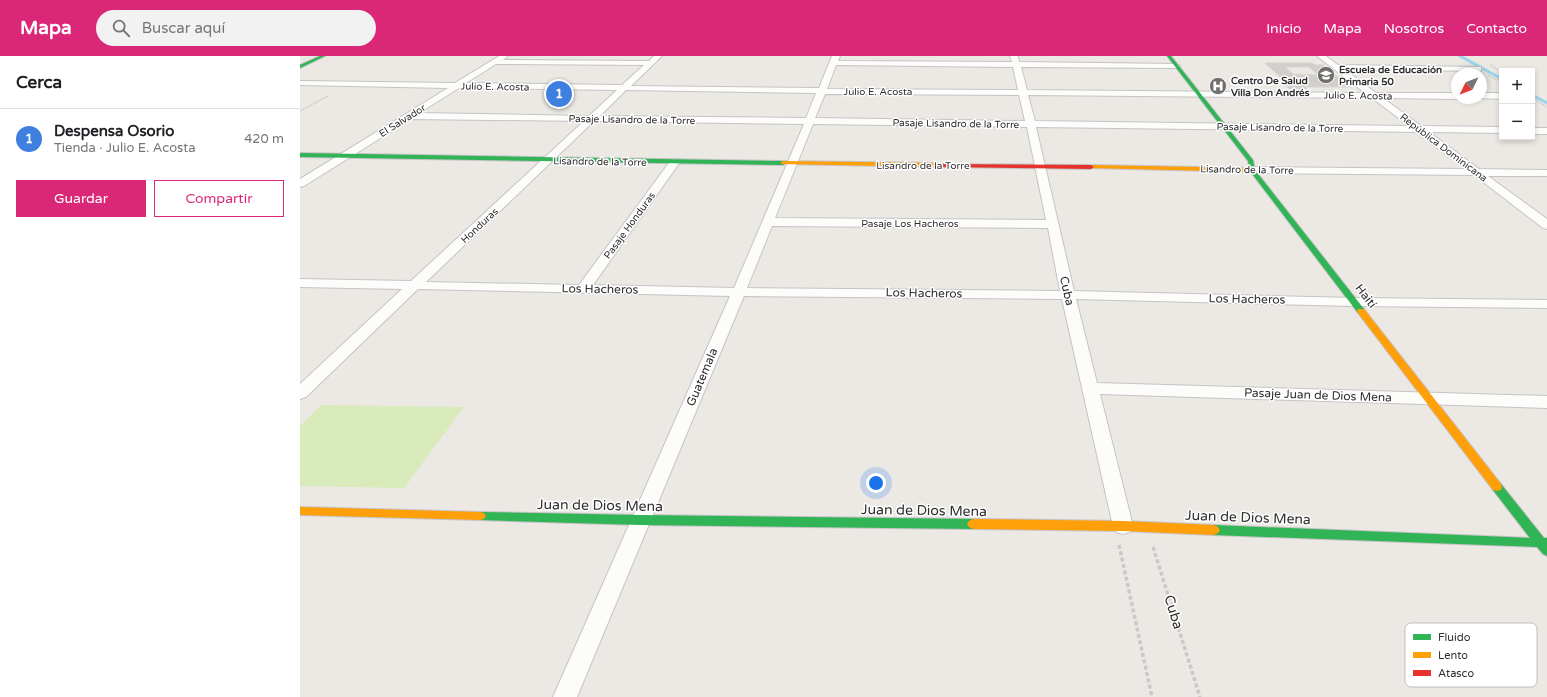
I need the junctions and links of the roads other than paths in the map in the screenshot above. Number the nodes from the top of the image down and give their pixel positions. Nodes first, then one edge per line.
1 (324, 56) edge
2 (504, 56) edge
3 (1014, 56) edge
4 (1169, 56) edge
5 (1321, 56) edge
6 (655, 59) edge
7 (835, 60) edge
8 (496, 62) junction
9 (1016, 65) junction
10 (1176, 66) junction
11 (300, 67) edge
12 (1336, 67) junction
13 (1451, 69) edge
14 (300, 83) edge
15 (456, 85) junction
16 (625, 87) junction
17 (822, 91) junction
18 (1022, 91) junction
19 (1197, 93) junction
20 (1374, 95) junction
21 (1451, 96) edge
22 (1487, 96) edge
23 (1499, 96) edge
24 (411, 116) junction
25 (591, 119) junction
26 (809, 121) junction
27 (1030, 124) junction
28 (1223, 126) junction
29 (1420, 129) junction
30 (1499, 130) edge
31 (1535, 130) edge
32 (1547, 131) edge
33 (300, 155) edge
34 (345, 156) junction
35 (548, 160) junction
36 (674, 162) junction
37 (792, 164) junction
38 (1041, 166) junction
39 (1252, 170) junction
40 (1477, 172) junction
41 (1547, 173) edge
42 (300, 184) edge
43 (767, 222) junction
44 (1052, 224) junction
45 (1547, 225) edge
46 (300, 283) edge
47 (415, 285) junction
48 (583, 289) junction
49 (739, 292) junction
50 (1068, 295) junction
51 (1354, 302) junction
52 (1547, 304) edge
53 (1089, 388) junction
54 (300, 393) edge
55 (1429, 398) junction
56 (1547, 402) edge
57 (300, 511) edge
58 (640, 520) junction
59 (1123, 526) junction
60 (1544, 543) edge
61 (1547, 550) edge
62 (565, 697) edge

1 - 11 street
2 - 8 street, El Salvador
3 - 9 street, Cuba
4 - 10 street, Haití
5 - 12 street, República Dominicana
6 - 8 street
6 - 16 street, Honduras
7 - 9 street
7 - 17 street, Guatemala
8 - 15 street, El Salvador
9 - 10 street
9 - 18 street, Cuba
10 - 19 street, Haití
12 - 13 street
12 - 20 street, República Dominicana
14 - 15 street, Julio E. Acosta
15 - 16 street, Julio E. Acosta
15 - 24 street, El Salvador
16 - 17 street, Julio E. Acosta
16 - 25 street, Honduras
17 - 18 street, Julio E. Acosta
17 - 26 street, Guatemala
18 - 19 street, Julio E. Acosta
18 - 27 street, Cuba
19 - 20 street, Julio E. Acosta
19 - 28 street, Haití
20 - 21 street, Julio E. Acosta
20 - 29 street, República Dominicana
22 - 23 street
24 - 25 street, Pasaje Lisandro de la Torre
24 - 34 street, El Salvador
25 - 26 street, Pasaje Lisandro de la Torre
25 - 35 street, Honduras
26 - 27 street, Pasaje Lisandro de la Torre
26 - 37 street, Guatemala
27 - 28 street, Pasaje Lisandro de la Torre
27 - 38 street, Cuba
28 - 29 street, Pasaje Lisandro de la Torre
28 - 39 street, Haití
29 - 30 street, Pasaje Lisandro de la Torre
29 - 40 street, República Dominicana
31 - 32 street
33 - 34 street, Lisandro de la Torre
34 - 35 street, Lisandro de la Torre
34 - 42 street, El Salvador
35 - 36 street, Lisandro de la Torre
35 - 47 street, Honduras
36 - 37 street, Lisandro de la Torre
36 - 48 street, Pasaje Honduras
37 - 38 street, Lisandro de la Torre
37 - 43 street, Guatemala
38 - 39 street, Lisandro de la Torre
38 - 44 street, Cuba
39 - 40 street, Lisandro de la Torre
39 - 51 street, Haití
40 - 41 street, Lisandro de la Torre
40 - 45 street, República Dominicana
43 - 44 street, Pasaje Los Hacheros
43 - 49 street, Guatemala
44 - 50 street, Cuba
46 - 47 street, Los Hacheros
47 - 48 street, Los Hacheros
47 - 54 street, Honduras
48 - 49 street, Los Hacheros
49 - 50 street, Los Hacheros
49 - 58 street, Guatemala
50 - 51 street, Los Hacheros
50 - 53 street, Cuba
51 - 52 street, Los Hacheros
51 - 55 street, Haití
53 - 55 street, Pasaje Juan de Dios Mena
53 - 59 street, Cuba
55 - 56 street, Pasaje Juan de Dios Mena
55 - 60 street, Haití
57 - 58 street, Juan de Dios Mena
58 - 59 street, Juan de Dios Mena
58 - 62 street, Guatemala
59 - 60 street, Juan de Dios Mena
60 - 61 street, Haití

